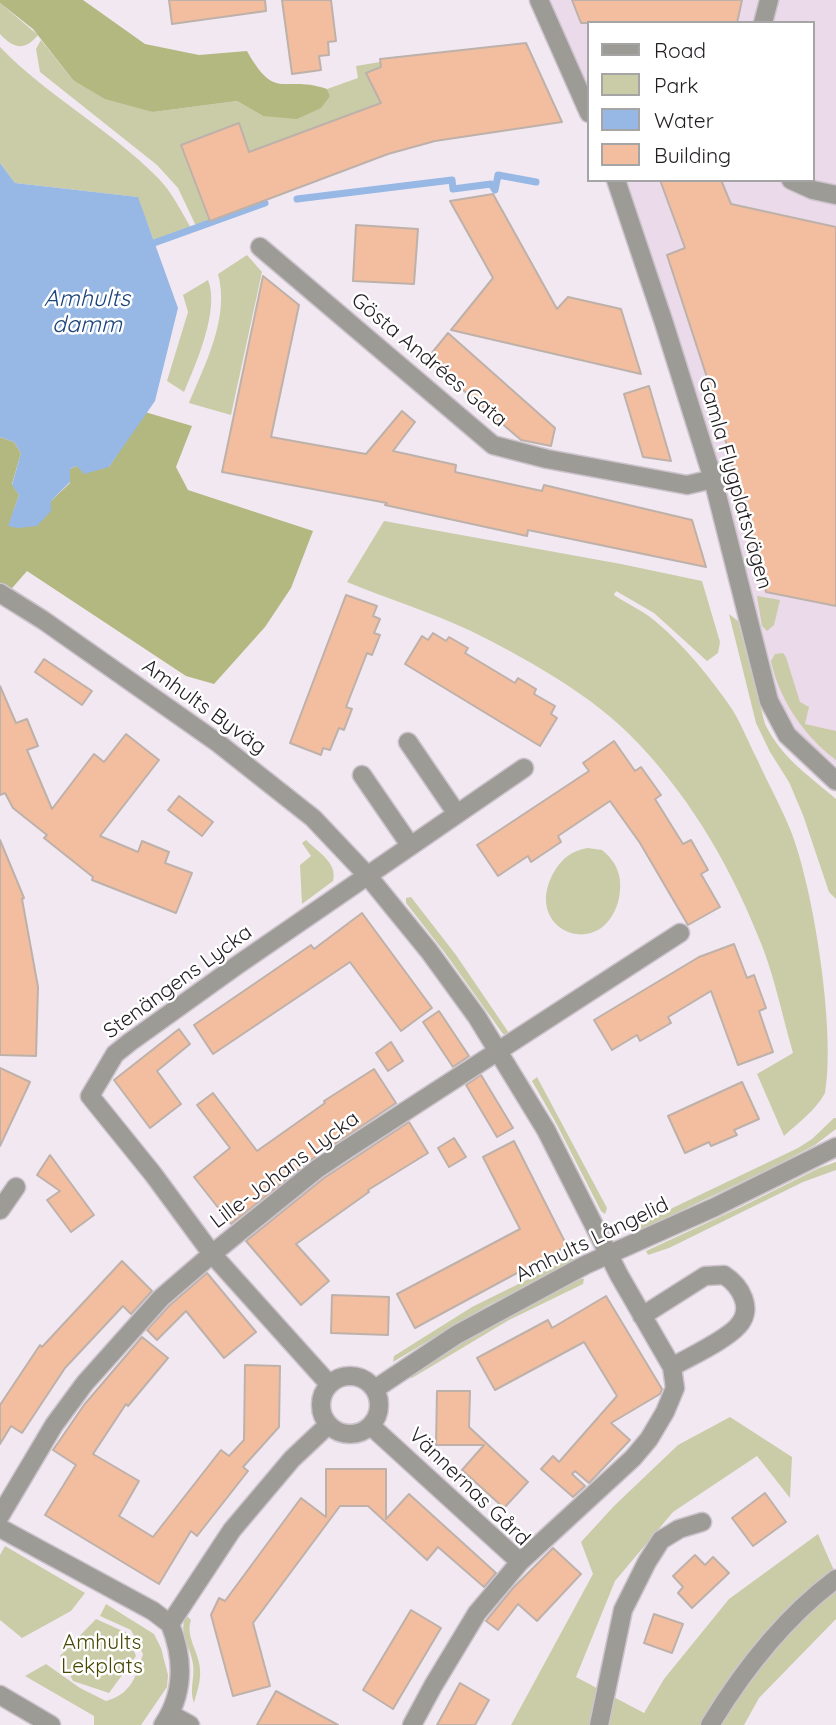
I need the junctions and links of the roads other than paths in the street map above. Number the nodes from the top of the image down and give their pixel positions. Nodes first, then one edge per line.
1 (539, 0) edge
2 (769, 0) edge
3 (764, 21) edge
4 (588, 111) edge
5 (617, 182) edge
6 (795, 182) edge
7 (836, 195) edge
8 (260, 247) dead end
9 (713, 480) junction
10 (0, 593) edge
11 (408, 742) dead end
12 (524, 768) dead end
13 (362, 775) dead end
14 (836, 781) edge
15 (457, 814) junction
16 (410, 845) junction
17 (367, 875) junction
18 (680, 933) dead end
19 (499, 1052) junction
20 (836, 1147) edge
21 (16, 1186) dead end
22 (0, 1210) edge
23 (212, 1254) junction
24 (609, 1254) junction
25 (642, 1315) junction
26 (672, 1367) junction
27 (329, 1384) junction
28 (375, 1389) junction
29 (328, 1425) junction
30 (371, 1426) junction
31 (0, 1516) edge
32 (702, 1522) dead end
33 (0, 1528) edge
34 (520, 1562) junction
35 (836, 1579) edge
36 (170, 1624) junction
37 (0, 1695) edge
38 (166, 1720) edge
39 (51, 1725) edge
40 (190, 1725) edge
41 (412, 1725) edge
42 (599, 1725) edge
43 (710, 1725) edge

1 - 4 street
2 - 3 street
5 - 9 street, Gamla Flygplatsvägen
6 - 7 street
8 - 9 street, Gösta Andrées Gata
9 - 14 street, Gamla Flygplatsvägen
10 - 17 street, Amhults Byväg
11 - 15 street
12 - 15 street
13 - 16 street
15 - 16 street
16 - 17 street
17 - 19 street, Amhults Byväg
17 - 23 street, Stenängens Lycka
18 - 19 street
19 - 23 street, Lille-Johans Lycka
19 - 24 street, Amhults Byväg
20 - 24 street, Amhults Långelid
21 - 22 street
23 - 27 street, Lille-Johans Lycka
23 - 31 street
24 - 25 street, Amhults Byväg
24 - 28 street, Amhults Långelid
25 - 26 street, Amhults Byväg
25 - 26 street
26 - 34 street
27 - 28 street
27 - 29 street
28 - 30 street
29 - 30 street
29 - 36 street
30 - 34 street, Vännernas Gård
32 - 42 street
33 - 36 street
34 - 41 street, Vännernas Gård
35 - 43 street
36 - 38 street
37 - 39 street
38 - 40 street

